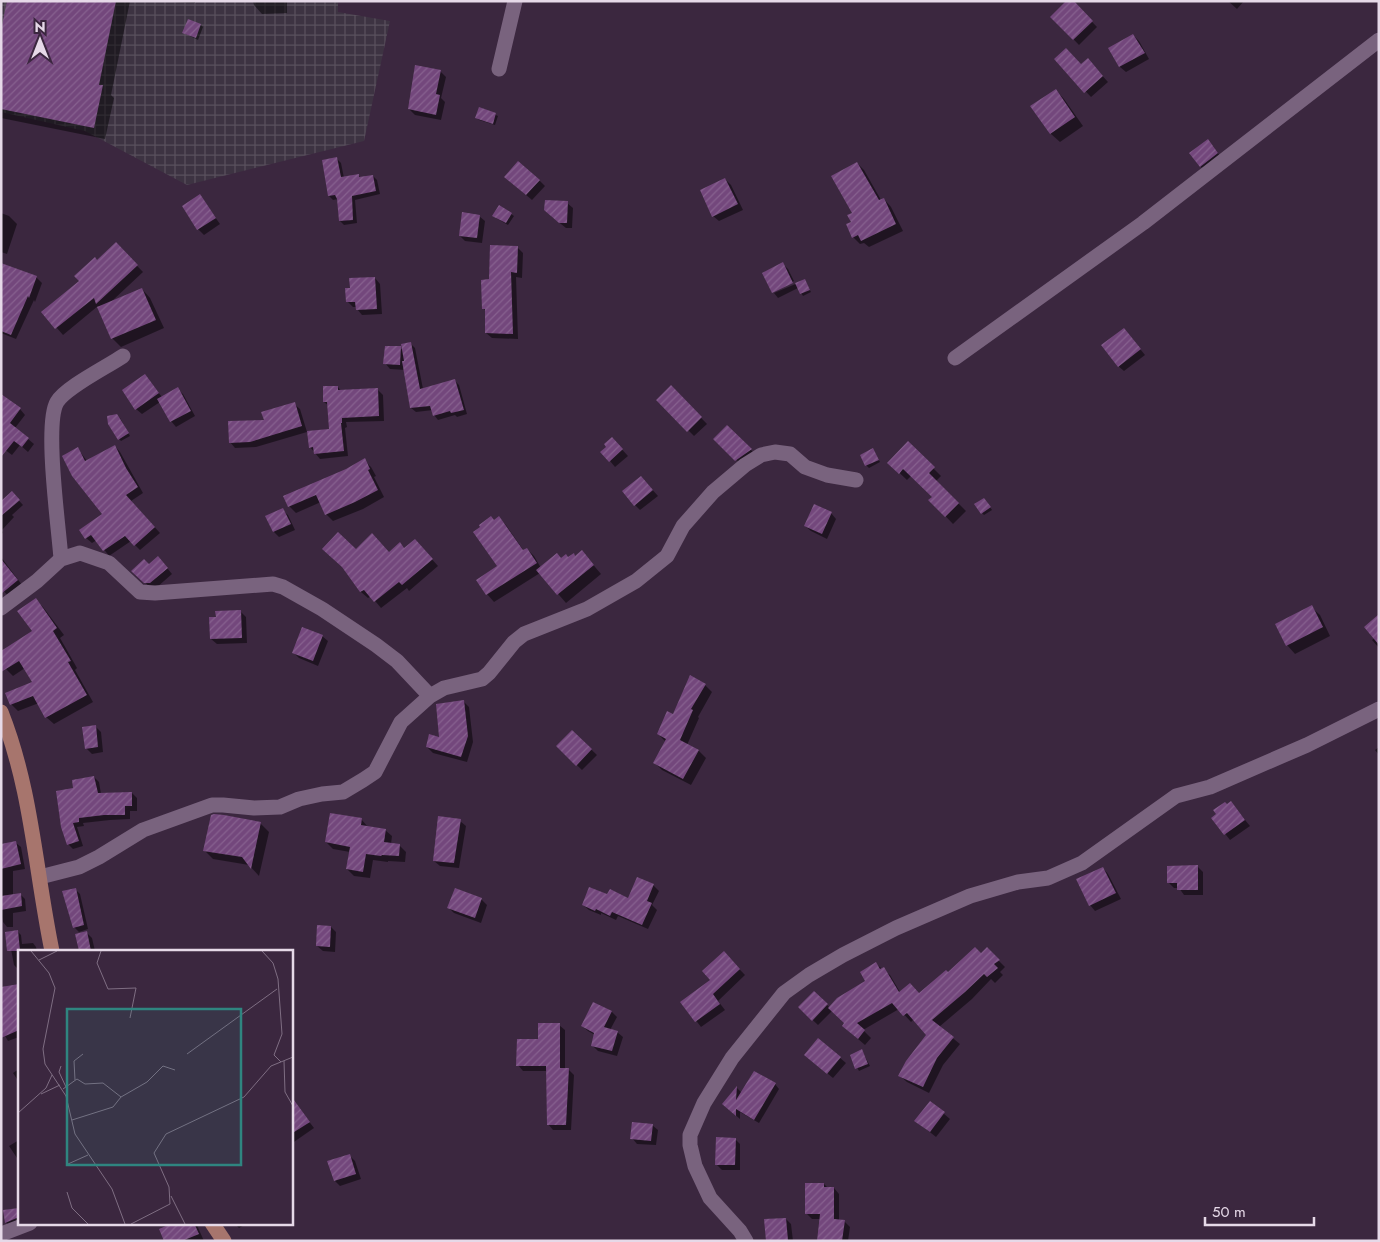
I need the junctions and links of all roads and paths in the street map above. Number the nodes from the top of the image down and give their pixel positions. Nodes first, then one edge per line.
1 (515, 1) edge
2 (1379, 40) edge
3 (499, 69) dead end
4 (123, 356) dead end
5 (955, 358) dead end
6 (856, 480) dead end
7 (62, 559) junction
8 (1, 608) edge
9 (430, 696) junction
10 (1379, 709) edge
11 (1, 712) edge
12 (40, 877) junction
13 (52, 950) edge
14 (27, 1224) edge
15 (213, 1224) edge
16 (4, 1233) dead end
17 (224, 1241) edge
18 (746, 1241) edge

1 - 3 street
2 - 5 street
4 - 7 street
6 - 9 street
7 - 8 street
7 - 9 street
9 - 12 street
10 - 18 street
11 - 12 main road
12 - 13 main road
14 - 16 street
15 - 17 main road

